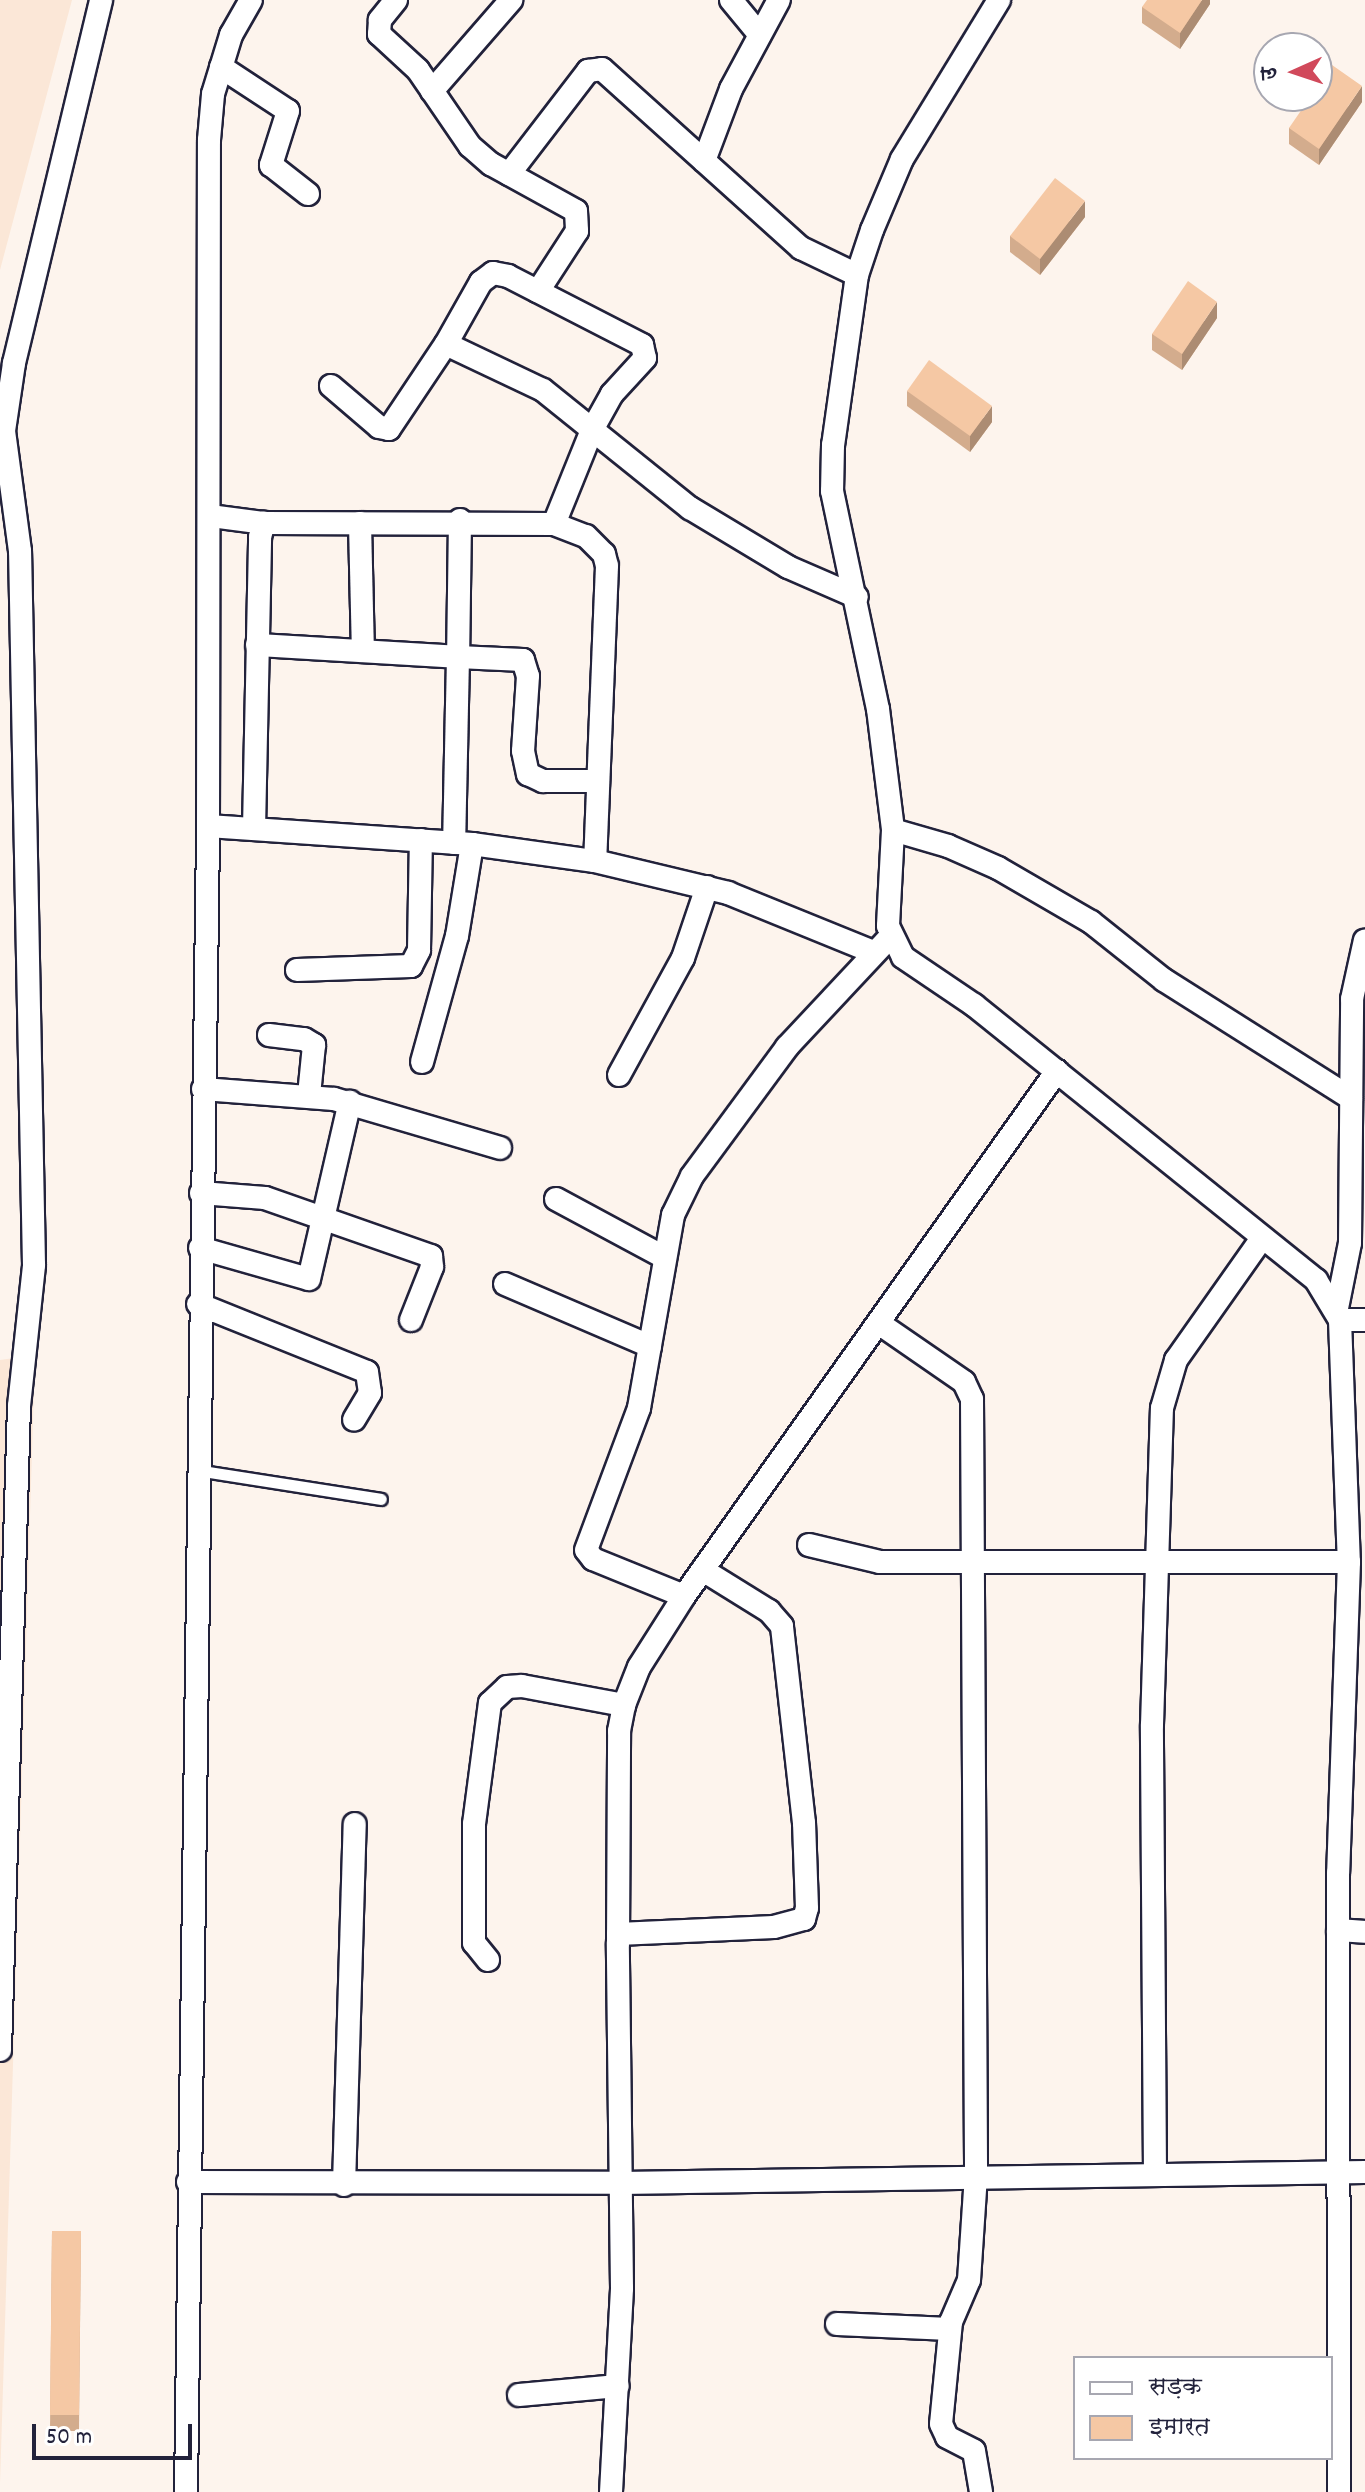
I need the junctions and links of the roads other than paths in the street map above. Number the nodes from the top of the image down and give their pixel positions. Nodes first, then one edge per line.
1 (101, 0) edge
2 (251, 0) edge
3 (396, 0) edge
4 (511, 0) edge
5 (731, 0) edge
6 (779, 0) edge
7 (999, 0) edge
8 (760, 35) junction
9 (221, 67) junction
10 (432, 91) junction
11 (704, 161) junction
12 (509, 174) junction
13 (308, 194) dead end
14 (857, 275) junction
15 (538, 291) junction
16 (446, 344) junction
17 (331, 386) dead end
18 (592, 430) junction
19 (211, 516) junction
20 (460, 520) junction
21 (264, 523) junction
22 (360, 523) junction
23 (554, 524) junction
24 (857, 597) junction
25 (257, 645) junction
26 (363, 651) junction
27 (458, 657) junction
28 (597, 781) junction
29 (208, 826) junction
30 (254, 829) junction
31 (893, 830) junction
32 (421, 840) junction
33 (463, 844) junction
34 (595, 861) junction
35 (707, 887) junction
36 (890, 937) junction
37 (1365, 940) edge
38 (873, 952) junction
39 (297, 970) dead end
40 (269, 1035) dead end
41 (422, 1062) dead end
42 (1057, 1071) junction
43 (619, 1075) dead end
44 (203, 1089) junction
45 (309, 1095) junction
46 (1351, 1098) junction
47 (350, 1102) junction
48 (500, 1148) dead end
49 (201, 1193) junction
50 (556, 1199) dead end
51 (325, 1219) junction
52 (1262, 1238) junction
53 (200, 1248) junction
54 (662, 1256) junction
55 (505, 1284) dead end
56 (198, 1304) junction
57 (1339, 1314) junction
58 (411, 1320) dead end
59 (1365, 1320) edge
60 (880, 1324) junction
61 (650, 1346) junction
62 (354, 1420) dead end
63 (1356, 1441) edge
64 (196, 1470) junction
65 (381, 1499) dead end
66 (809, 1545) dead end
67 (972, 1561) junction
68 (1154, 1562) junction
69 (1349, 1562) junction
70 (703, 1570) junction
71 (684, 1596) junction
72 (624, 1705) junction
73 (355, 1824) dead end
74 (1338, 1930) junction
75 (1365, 1932) edge
76 (618, 1934) junction
77 (488, 1960) dead end
78 (0, 2050) edge
79 (1336, 2172) junction
80 (1365, 2172) edge
81 (1155, 2173) junction
82 (976, 2175) junction
83 (188, 2182) junction
84 (620, 2183) junction
85 (344, 2185) junction
86 (837, 2324) dead end
87 (950, 2329) junction
88 (618, 2386) junction
89 (519, 2395) dead end
90 (186, 2492) edge
91 (611, 2492) edge
92 (981, 2492) edge
93 (1339, 2492) edge

1 - 78 street
2 - 9 street
3 - 10 street
4 - 10 street
5 - 8 street
6 - 8 street
7 - 14 street
8 - 11 street
9 - 13 street
9 - 19 street
10 - 12 street
11 - 12 street
11 - 14 street
12 - 15 street
14 - 24 street
15 - 16 street
15 - 18 street
16 - 17 street
16 - 18 street
18 - 23 street
18 - 24 street
19 - 21 street
19 - 29 street
20 - 22 street
20 - 23 street
20 - 27 street
21 - 22 street
21 - 25 street
22 - 26 street
23 - 28 street
24 - 31 street
25 - 26 street
25 - 30 street
26 - 27 street
27 - 28 street
27 - 33 street
28 - 34 street
29 - 30 street
29 - 44 street
30 - 32 street
31 - 36 street
31 - 46 street
32 - 33 street
32 - 39 street
33 - 34 street
33 - 41 street
34 - 35 street
35 - 38 street
35 - 43 street
36 - 38 street
36 - 42 street
37 - 46 street
38 - 54 street
40 - 45 street
42 - 52 street
42 - 60 street
44 - 45 street
44 - 49 street
45 - 47 street
46 - 57 street
47 - 48 street
47 - 51 street
49 - 51 street
49 - 53 street
50 - 54 street
51 - 53 street
51 - 58 street
52 - 57 street
52 - 68 street
53 - 56 street
54 - 61 street
55 - 61 street
56 - 62 street
56 - 64 street
57 - 59 street
57 - 63 street
60 - 67 street
60 - 70 street
61 - 71 street
63 - 69 street
64 - 65 lane
64 - 83 street
66 - 67 street
67 - 68 street
67 - 82 street
68 - 69 street
68 - 81 street
69 - 74 street
70 - 71 street
70 - 76 street
71 - 72 street
72 - 76 street
72 - 77 street
73 - 85 street
74 - 75 street
74 - 79 street
76 - 84 street
79 - 80 street
79 - 81 street
79 - 93 street
81 - 82 street
82 - 84 street
82 - 87 street
83 - 85 street
83 - 90 street
84 - 85 street
84 - 88 street
86 - 87 street
87 - 92 street
88 - 89 street
88 - 91 street

